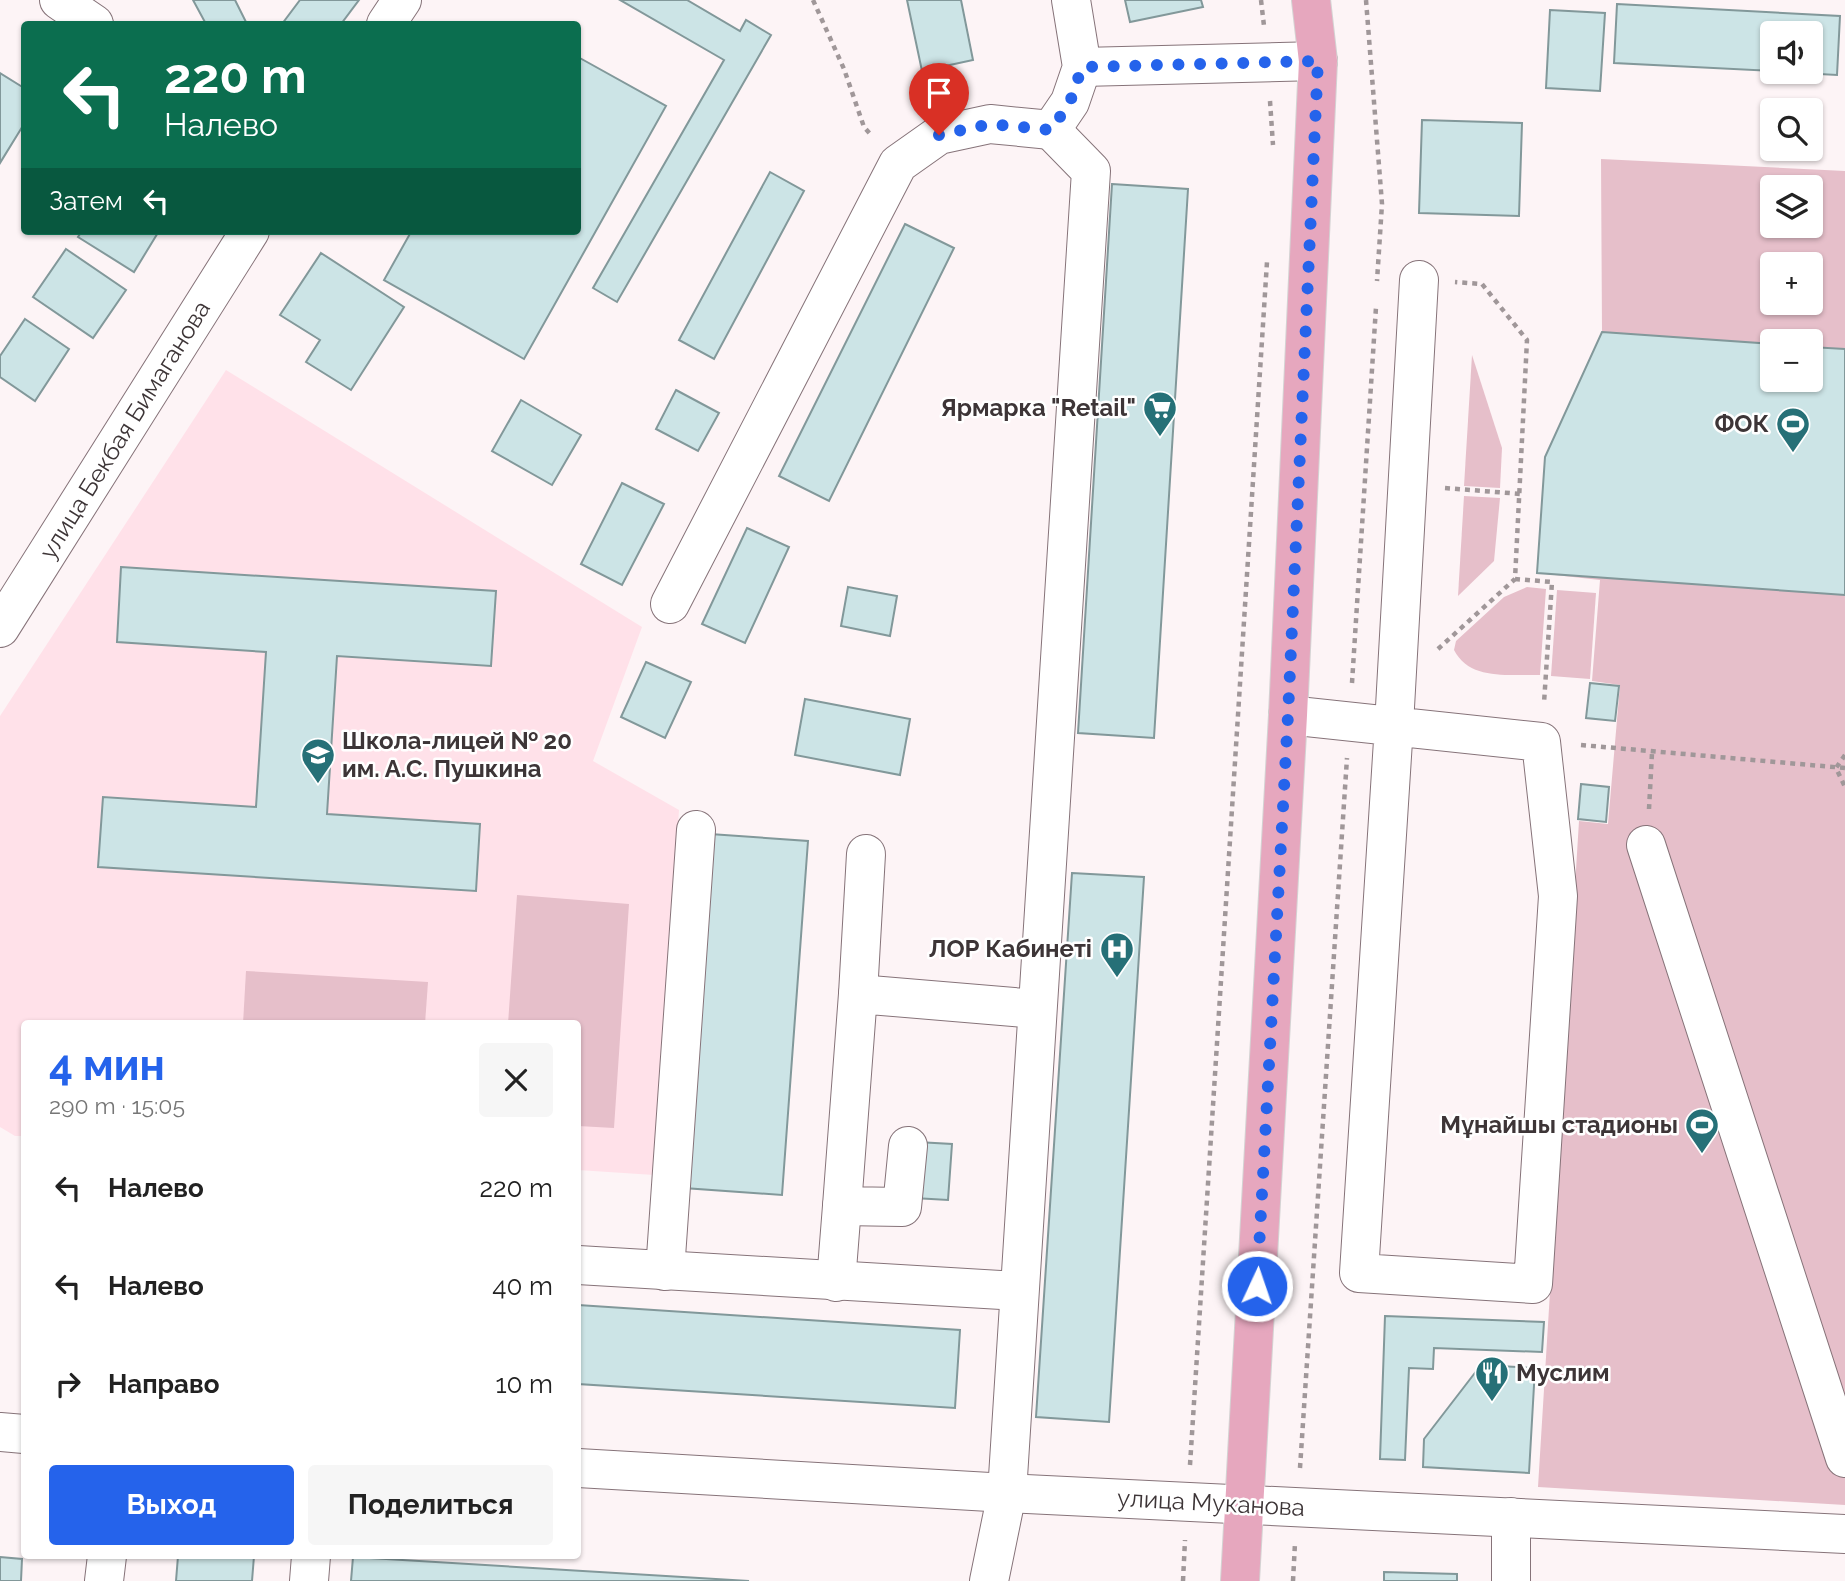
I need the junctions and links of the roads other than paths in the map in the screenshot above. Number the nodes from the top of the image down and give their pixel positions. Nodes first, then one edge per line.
1 (59, 0) edge
2 (402, 0) edge
3 (1071, 0) edge
4 (1311, 0) edge
5 (90, 21) edge
6 (388, 21) edge
7 (1318, 61) junction
8 (1082, 67) junction
9 (1051, 130) junction
10 (247, 235) edge
11 (1419, 279) road end
12 (670, 604) dead end
13 (0, 628) edge
14 (1395, 706) junction
15 (1288, 715) junction
16 (696, 830) dead end
17 (1646, 845) road end
18 (866, 854) dead end
19 (858, 994) junction
20 (1037, 1009) junction
21 (908, 1146) dead end
22 (842, 1206) junction
23 (581, 1265) edge
24 (665, 1271) junction
25 (836, 1282) junction
26 (1019, 1291) junction
27 (0, 1432) edge
28 (21, 1434) edge
29 (1844, 1452) edge
30 (581, 1468) edge
31 (1007, 1493) junction
32 (1245, 1504) junction
33 (1511, 1517) junction
34 (1845, 1534) edge
35 (107, 1559) edge
36 (311, 1559) edge
37 (104, 1581) edge
38 (309, 1581) edge
39 (989, 1581) edge
40 (1240, 1581) edge
41 (1511, 1581) edge

1 - 5 street
2 - 6 street
3 - 8 street
4 - 7 main road
7 - 8 street
7 - 15 main road
8 - 9 street
9 - 12 street
9 - 20 street
10 - 13 street, улица Бекбая Бимаганова
11 - 14 street
14 - 14 street
14 - 15 street
15 - 32 main road
16 - 24 street
17 - 29 street
18 - 19 street
19 - 20 street
19 - 22 street
20 - 26 street
21 - 22 street
22 - 25 street
23 - 24 street
24 - 25 street
25 - 26 street
26 - 31 street
27 - 28 street
30 - 31 street, улица Муканова
31 - 32 street, улица Муканова
31 - 39 street
32 - 33 street, улица Муканова
32 - 40 main road
33 - 34 street, улица Муканова
33 - 41 street
35 - 37 street
36 - 38 street

